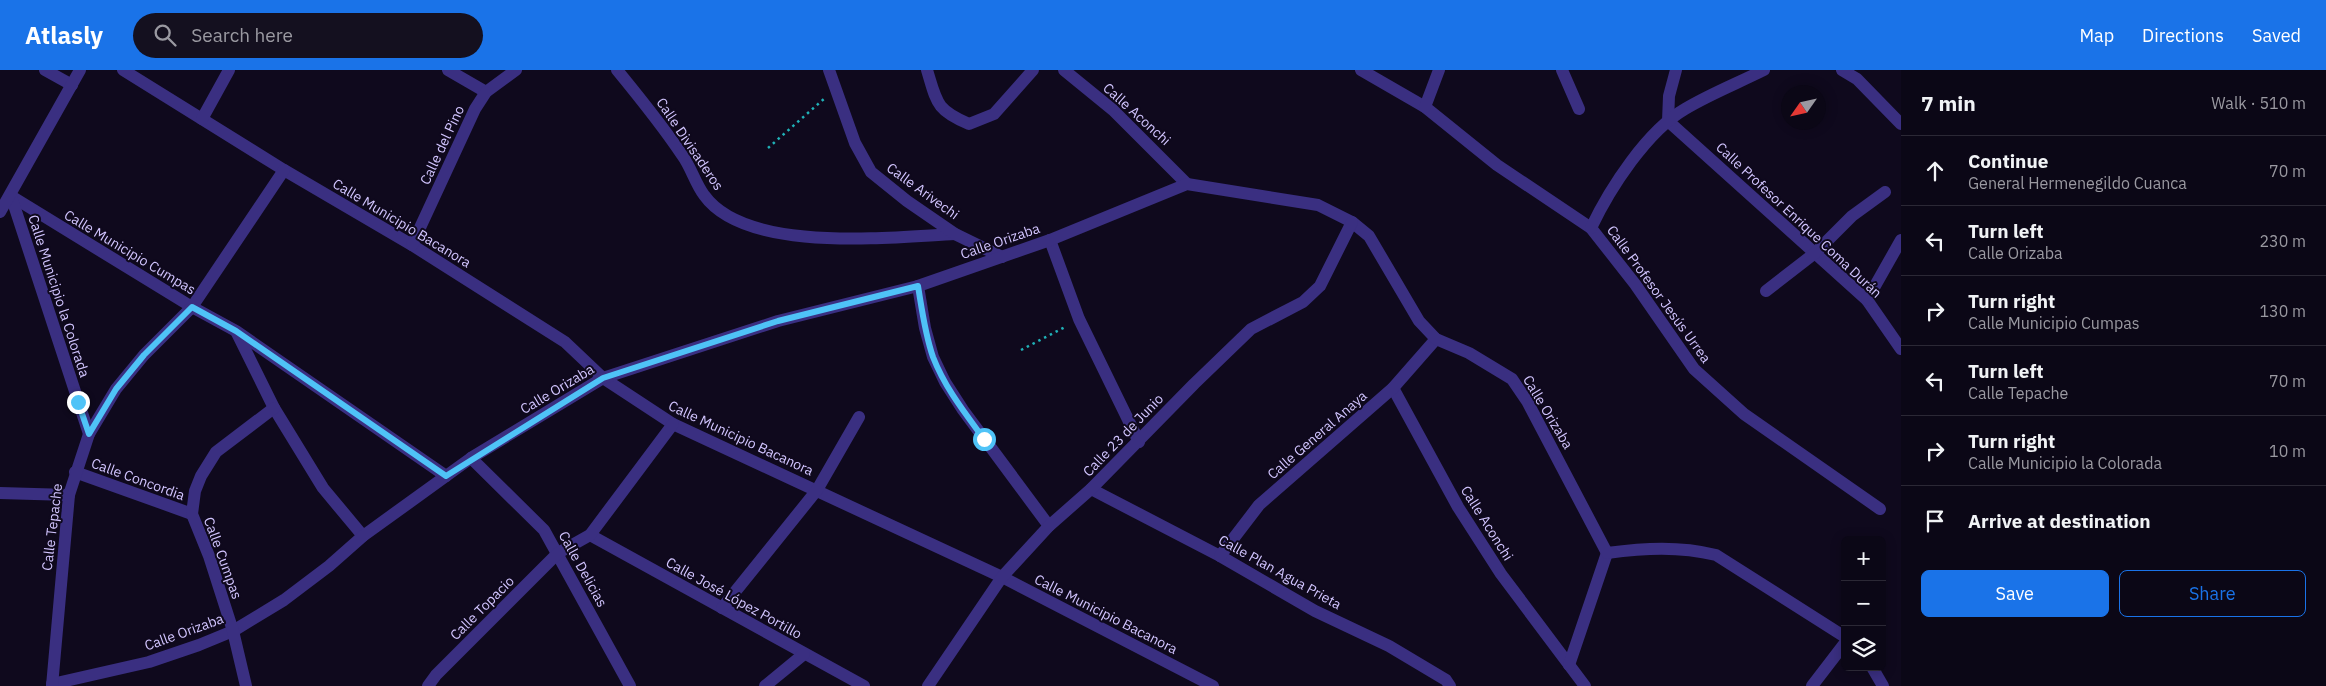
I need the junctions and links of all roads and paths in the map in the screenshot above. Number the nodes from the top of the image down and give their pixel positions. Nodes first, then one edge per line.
1 (45, 70) edge
2 (80, 70) edge
3 (123, 70) edge
4 (229, 70) edge
5 (448, 70) edge
6 (516, 70) edge
7 (617, 70) edge
8 (830, 70) edge
9 (926, 70) edge
10 (1033, 70) edge
11 (1064, 70) edge
12 (1361, 70) edge
13 (1439, 70) edge
14 (1562, 70) edge
15 (1676, 70) edge
16 (1764, 70) edge
17 (1842, 70) edge
18 (72, 85) junction
19 (836, 89) junction
20 (486, 92) junction
21 (1425, 107) junction
22 (1579, 109) dead end
23 (202, 119) junction
24 (1668, 121) junction
25 (1901, 124) edge
26 (768, 148) dead end
27 (284, 170) junction
28 (1187, 184) junction
29 (1885, 192) dead end
30 (10, 196) junction
31 (0, 212) edge
32 (1352, 222) junction
33 (1591, 228) junction
34 (955, 234) junction
35 (1050, 240) junction
36 (1901, 240) edge
37 (412, 245) junction
38 (1815, 253) junction
39 (1002, 257) junction
40 (918, 286) junction
41 (1766, 291) dead end
42 (1867, 300) junction
43 (192, 307) junction
44 (1079, 319) junction
45 (236, 331) junction
46 (1436, 339) junction
47 (1901, 349) edge
48 (1021, 350) dead end
49 (603, 378) junction
50 (1393, 388) junction
51 (274, 408) junction
52 (859, 417) dead end
53 (673, 424) junction
54 (89, 434) junction
55 (1139, 442) junction
56 (471, 458) junction
57 (75, 472) junction
58 (446, 476) junction
59 (1091, 489) junction
60 (817, 490) junction
61 (0, 493) edge
62 (69, 495) junction
63 (1880, 509) dead end
64 (192, 514) junction
65 (1049, 526) junction
66 (590, 535) junction
67 (363, 536) junction
68 (558, 553) junction
69 (1608, 553) junction
70 (1220, 556) junction
71 (1002, 578) junction
72 (722, 608) junction
73 (233, 631) junction
74 (1841, 634) edge
75 (1841, 647) edge
76 (804, 654) junction
77 (1569, 665) junction
78 (1874, 671) edge
79 (52, 685) edge
80 (246, 686) edge
81 (428, 686) edge
82 (630, 686) edge
83 (765, 686) edge
84 (864, 686) edge
85 (928, 686) edge
86 (1213, 686) edge
87 (1450, 686) edge
88 (1585, 686) edge
89 (1812, 686) edge
90 (1883, 686) edge

1 - 18 street
2 - 18 street
3 - 23 street
4 - 23 street
5 - 20 street
6 - 20 street, Calle del Pino
7 - 34 street, Calle Divisaderos
8 - 19 street, Calle Arivechi
9 - 10 street
11 - 28 street, Calle Aconchi
12 - 21 street, Calle Profesor Jesús Urrea
13 - 21 street
14 - 22 street
15 - 24 street
16 - 24 street
17 - 25 street
18 - 30 street
19 - 26 path
19 - 34 street, Calle Arivechi
20 - 37 street, Calle del Pino
21 - 33 street, Calle Profesor Jesús Urrea
23 - 27 street, Calle Municipio Bacanora
24 - 33 street
24 - 38 street, Calle Profesor Enrique Coma Durán
27 - 37 street, Calle Municipio Bacanora
27 - 43 street, Calle Tepache
28 - 32 street, Calle Orizaba
28 - 35 street, Calle Orizaba
29 - 38 street
30 - 31 street
30 - 43 street, Calle Municipio Cumpas
30 - 54 street, Calle Municipio la Colorada
32 - 46 street, Calle Orizaba
32 - 55 street, Calle 23 de Junio
33 - 63 street, Calle Profesor Jesús Urrea
34 - 39 street, Calle Arivechi
35 - 39 street, Calle Orizaba
35 - 44 street
36 - 42 street
37 - 49 street, Calle Municipio Bacanora
38 - 41 street
38 - 42 street, Calle Profesor Enrique Coma Durán
39 - 40 street, Calle Orizaba
40 - 49 street, Calle Orizaba
40 - 65 street
42 - 47 street, Calle Profesor Enrique Coma Durán
43 - 45 street, Calle Municipio Cumpas
43 - 54 street, Calle Tepache
44 - 48 path
44 - 55 street
45 - 51 street
45 - 58 street, Calle Municipio Cumpas
46 - 50 street, Calle General Anaya
46 - 69 street, Calle Orizaba
49 - 53 street, Calle Municipio Bacanora
49 - 56 street, Calle Orizaba
50 - 70 street, Calle General Anaya
50 - 77 street, Calle Aconchi
51 - 64 street, Calle Cumpas
51 - 67 street
52 - 60 street
53 - 60 street, Calle Municipio Bacanora
53 - 66 street
54 - 57 street, Calle Tepache
55 - 59 street, Calle 23 de Junio
56 - 58 street, Calle Orizaba
56 - 68 street, Calle Delicias
57 - 62 street, Calle Tepache
57 - 64 street, Calle Concordia
58 - 67 street, Calle Orizaba
59 - 65 street, Calle 23 de Junio
59 - 70 street, Calle Plan Agua Prieta
60 - 71 street, Calle Municipio Bacanora
60 - 72 street
61 - 62 street
62 - 79 street, Calle Tepache
64 - 73 street, Calle Cumpas
65 - 71 street, Calle 23 de Junio
66 - 68 street, Calle Topacio
66 - 72 street, Calle José López Portillo
67 - 73 street, Calle Orizaba
68 - 81 street, Calle Topacio
68 - 82 street, Calle Delicias
69 - 74 street
69 - 77 street
70 - 87 street, Calle Plan Agua Prieta
71 - 85 street, Calle 23 de Junio
71 - 86 street, Calle Municipio Bacanora
72 - 76 street, Calle José López Portillo
73 - 79 street, Calle Orizaba
73 - 80 street, Calle Cumpas
75 - 89 street
76 - 83 street
76 - 84 street, Calle José López Portillo
77 - 88 street
78 - 90 street

